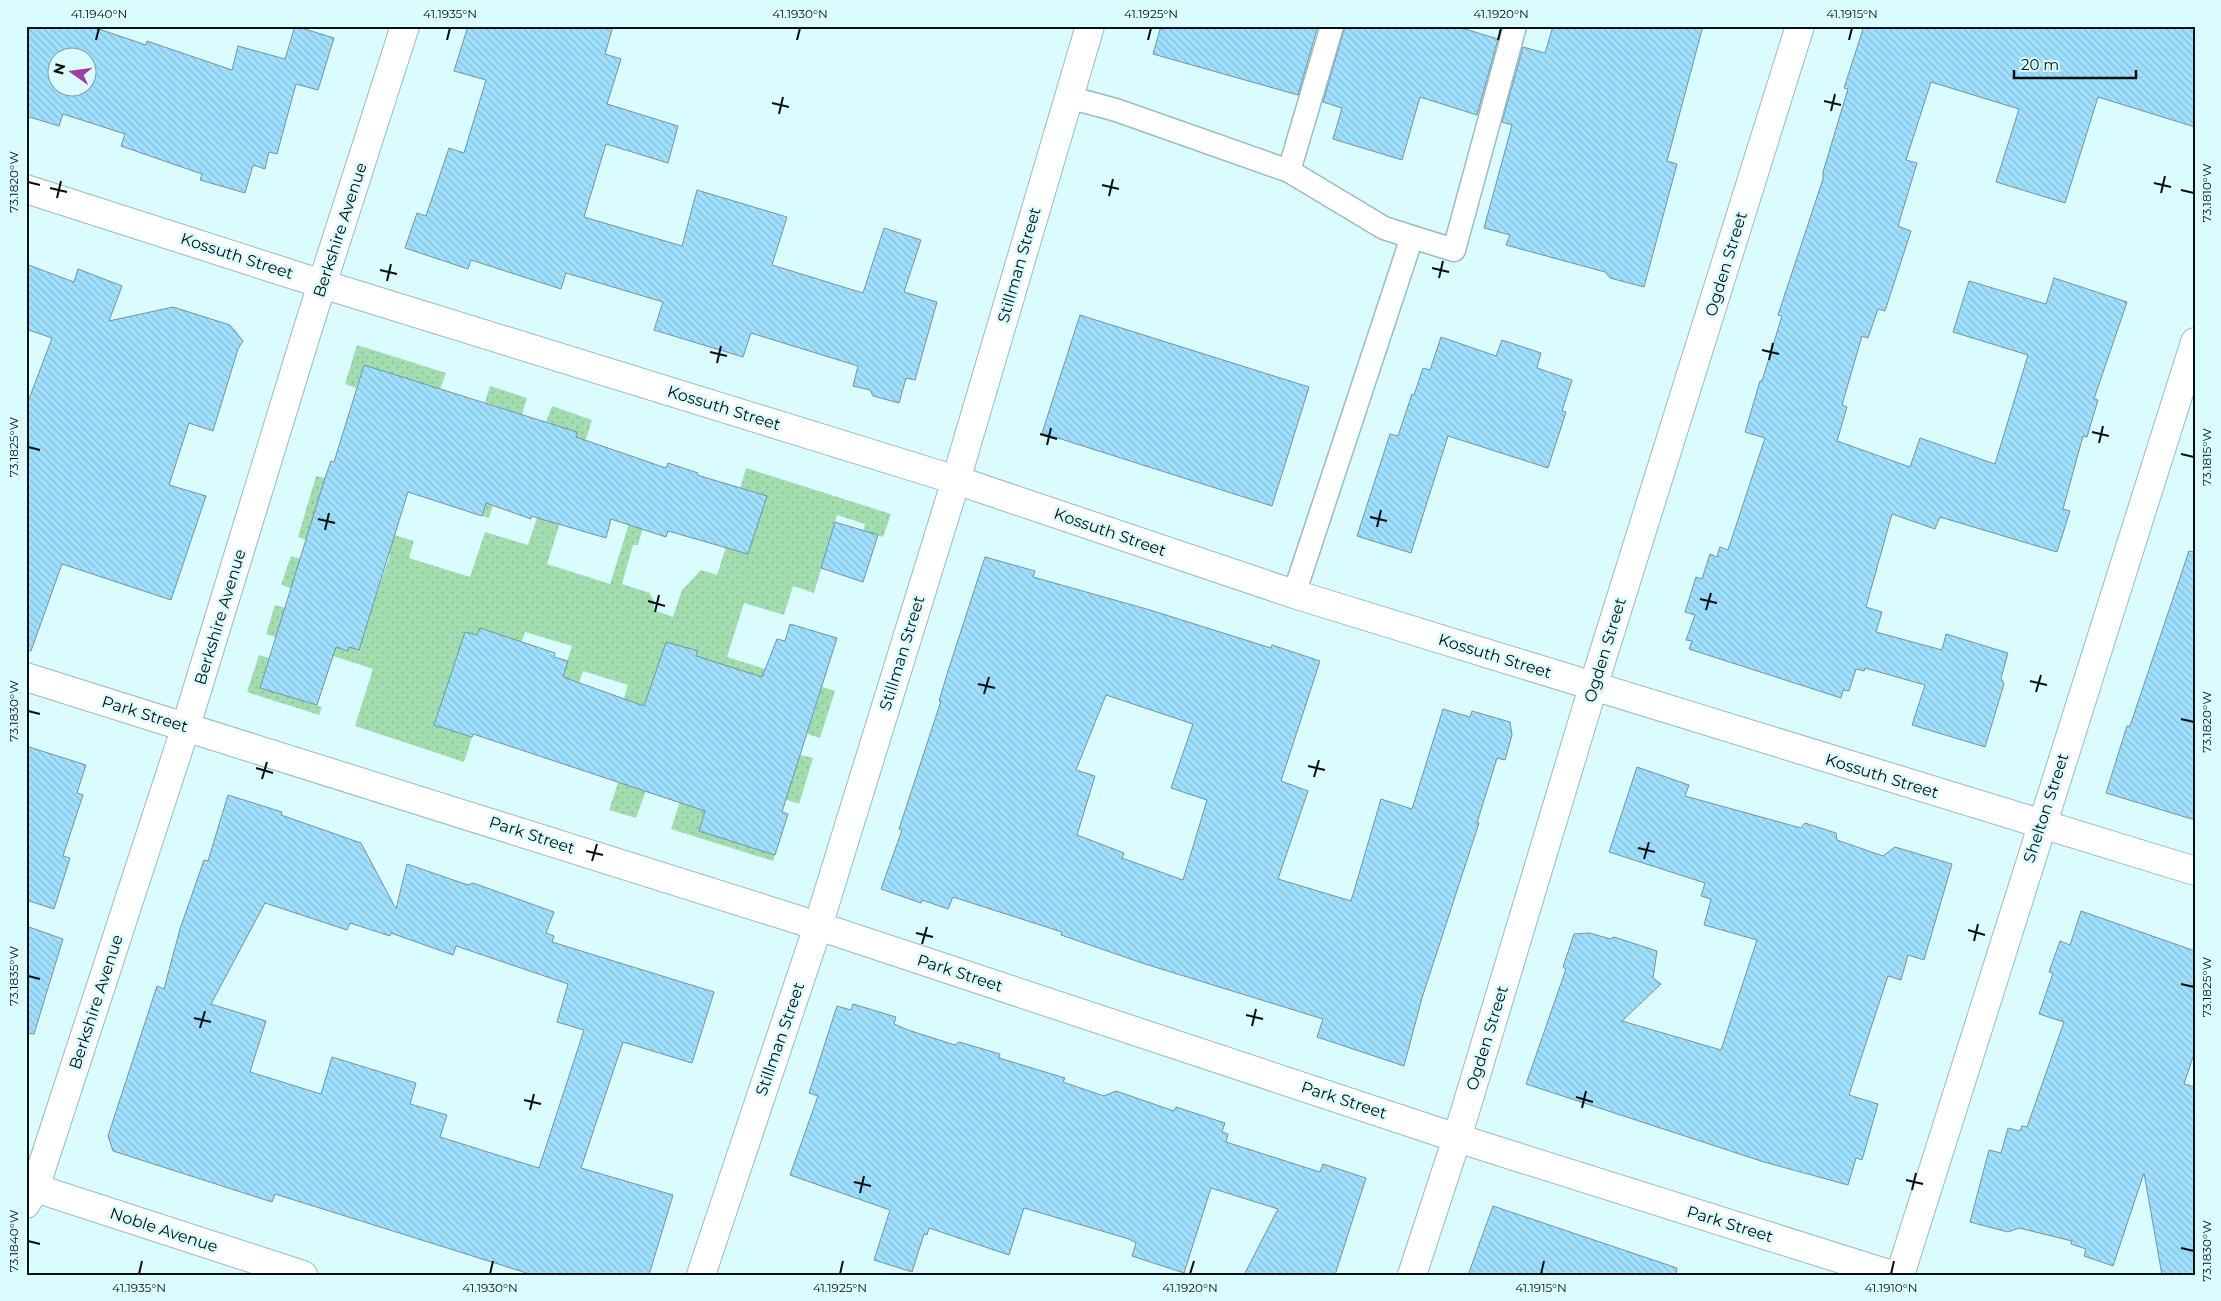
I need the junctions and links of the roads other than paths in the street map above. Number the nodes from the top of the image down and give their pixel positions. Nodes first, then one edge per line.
1 (406, 26) edge
2 (1090, 26) edge
3 (1332, 26) edge
4 (1515, 26) edge
5 (1800, 26) edge
6 (1068, 97) junction
7 (1290, 171) junction
8 (26, 189) edge
9 (1412, 237) junction
10 (322, 284) junction
11 (2195, 342) edge
12 (956, 480) junction
13 (1294, 594) junction
14 (26, 677) edge
15 (1593, 687) junction
16 (186, 726) junction
17 (2041, 824) junction
18 (2195, 872) edge
19 (818, 926) junction
20 (1457, 1138) junction
21 (29, 1192) edge
22 (303, 1275) edge
23 (701, 1275) edge
24 (1412, 1275) edge
25 (1892, 1275) edge
26 (1900, 1275) edge

1 - 10 street, Berkshire Avenue
2 - 6 street, Stillman Street
3 - 7 lane
4 - 9 lane
5 - 15 street, Ogden Street
6 - 7 lane
6 - 12 street, Stillman Street
7 - 9 lane
8 - 10 street, Kossuth Street
9 - 13 lane
10 - 12 street, Kossuth Street
10 - 16 street, Berkshire Avenue
11 - 17 street, Shelton Street
12 - 13 street, Kossuth Street
12 - 19 street, Stillman Street
13 - 15 street, Kossuth Street
14 - 16 street, Park Street
15 - 17 street, Kossuth Street
15 - 20 street, Ogden Street
16 - 19 street, Park Street
16 - 21 street, Berkshire Avenue
17 - 18 street, Kossuth Street
17 - 26 street, Shelton Street
19 - 20 street, Park Street
19 - 23 street, Stillman Street
20 - 24 street, Ogden Street
20 - 25 street, Park Street
21 - 22 street, Noble Avenue

